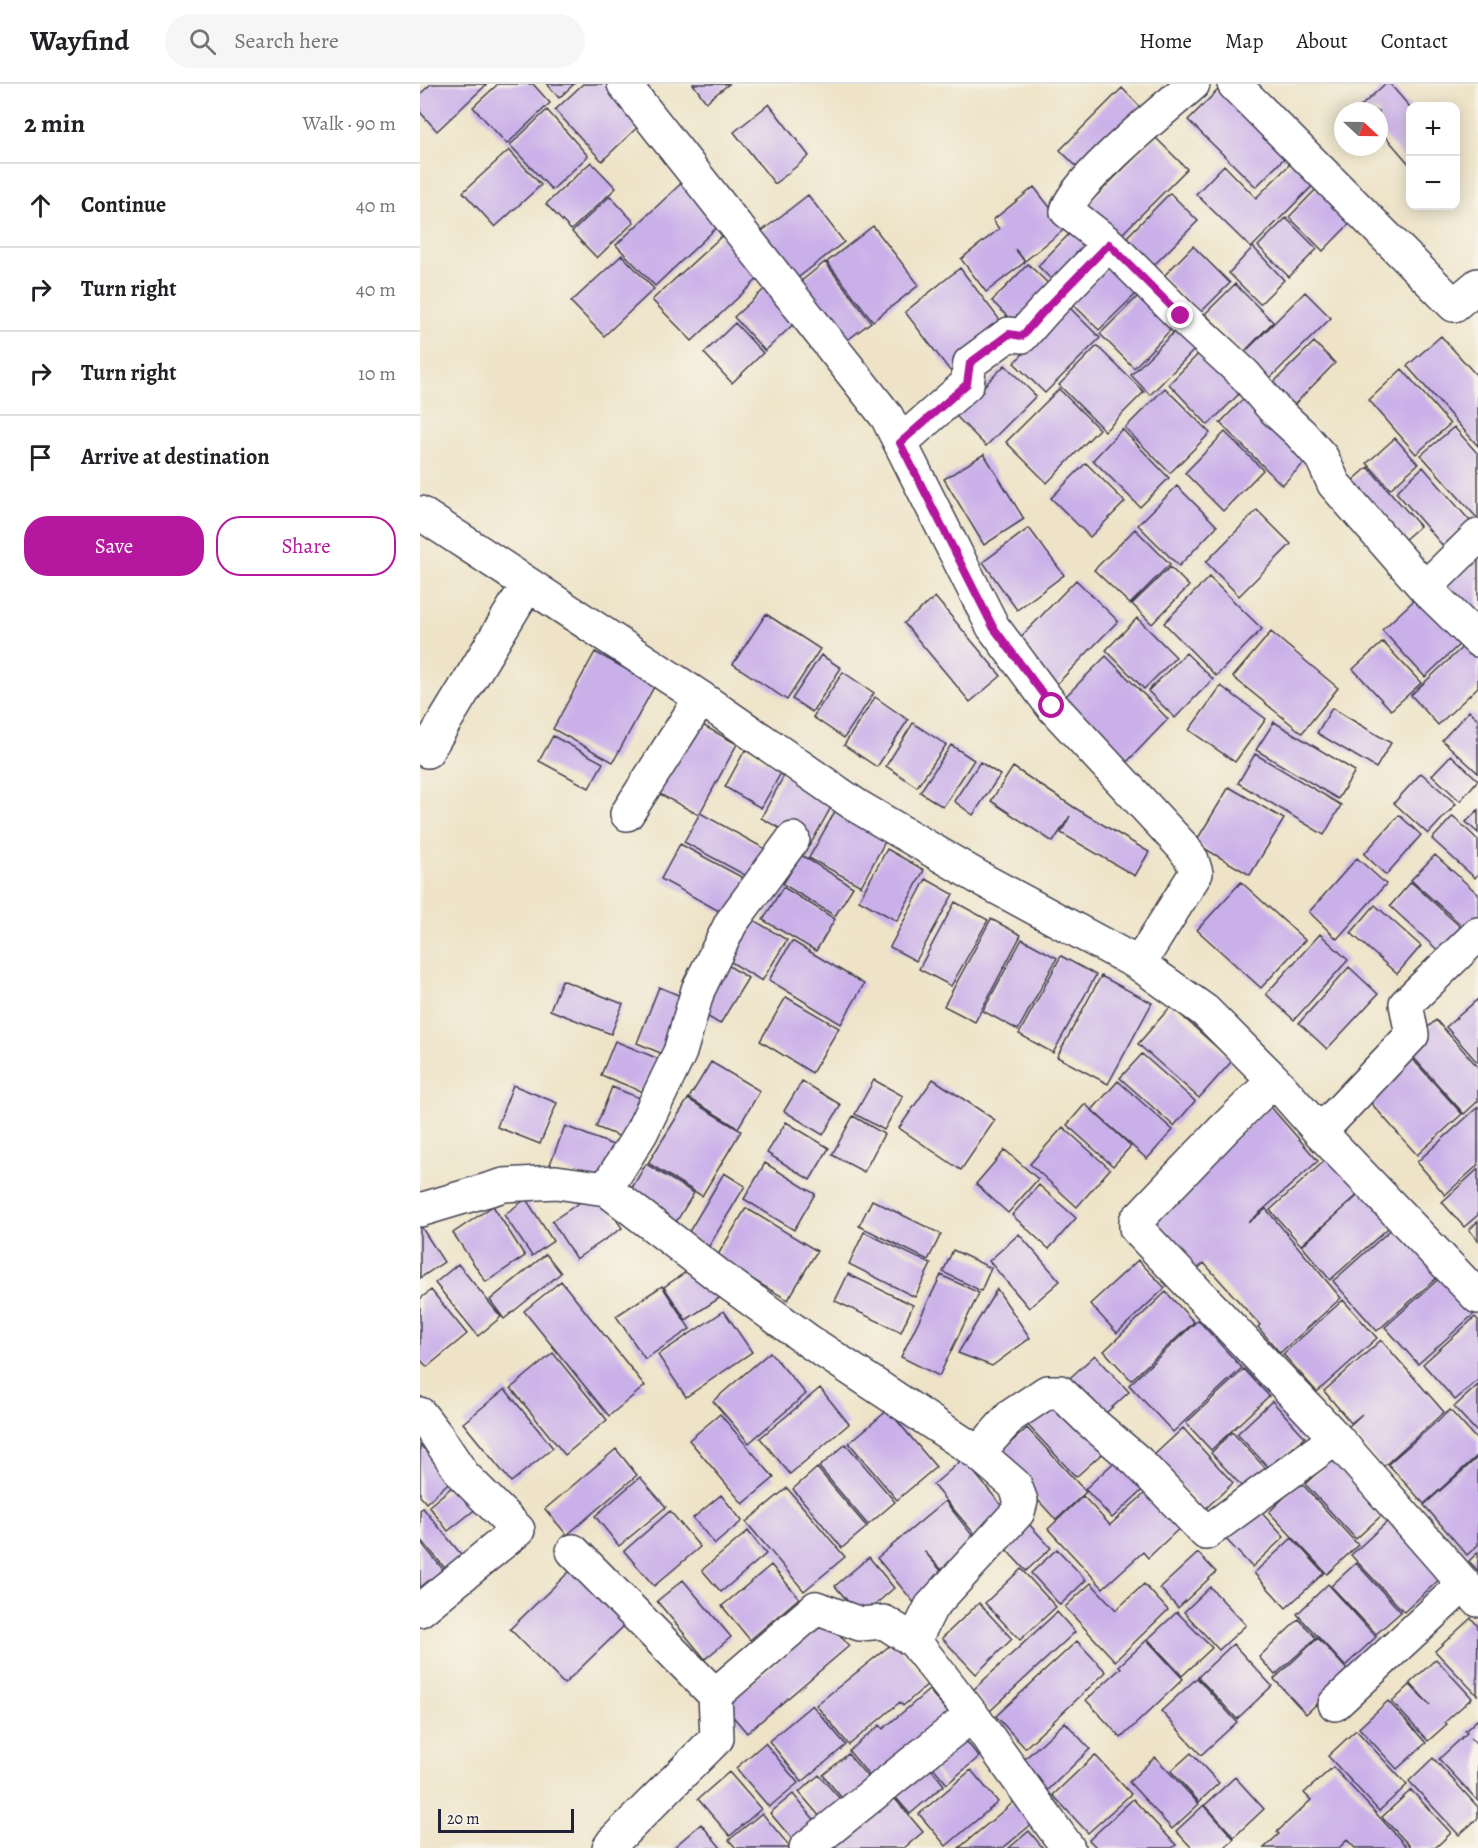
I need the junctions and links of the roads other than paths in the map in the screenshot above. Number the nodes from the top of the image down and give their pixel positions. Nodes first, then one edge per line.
1 (624, 84) edge
2 (1193, 84) edge
3 (1234, 84) edge
4 (1109, 244) junction
5 (1478, 285) edge
6 (900, 443) junction
7 (420, 513) edge
8 (1478, 536) edge
9 (528, 584) junction
10 (1425, 588) junction
11 (1478, 640) edge
12 (700, 698) junction
13 (427, 751) dead end
14 (627, 814) dead end
15 (793, 839) dead end
16 (1478, 934) edge
17 (1139, 964) junction
18 (1274, 1080) junction
19 (1320, 1132) junction
20 (606, 1190) junction
21 (420, 1210) edge
22 (1478, 1297) edge
23 (420, 1414) edge
24 (1336, 1438) junction
25 (978, 1453) junction
26 (573, 1551) dead end
27 (1471, 1592) edge
28 (420, 1610) edge
29 (914, 1641) junction
30 (715, 1695) junction
31 (1335, 1704) dead end
32 (972, 1715) junction
33 (609, 1848) edge
34 (806, 1848) edge
35 (1068, 1848) edge

1 - 6 street
2 - 4 street
3 - 5 street
4 - 6 street
4 - 10 street
6 - 17 street
7 - 9 street
8 - 10 street
9 - 12 street
9 - 13 street
10 - 11 street
12 - 14 street
12 - 17 street
15 - 20 street
16 - 19 street
17 - 18 street
18 - 19 street
18 - 24 street
19 - 22 street
20 - 21 street
20 - 25 street
23 - 28 street
24 - 25 street
24 - 27 street
25 - 29 street
26 - 30 street
27 - 31 street
29 - 30 street
29 - 32 street
30 - 33 street
32 - 34 street
32 - 35 street

